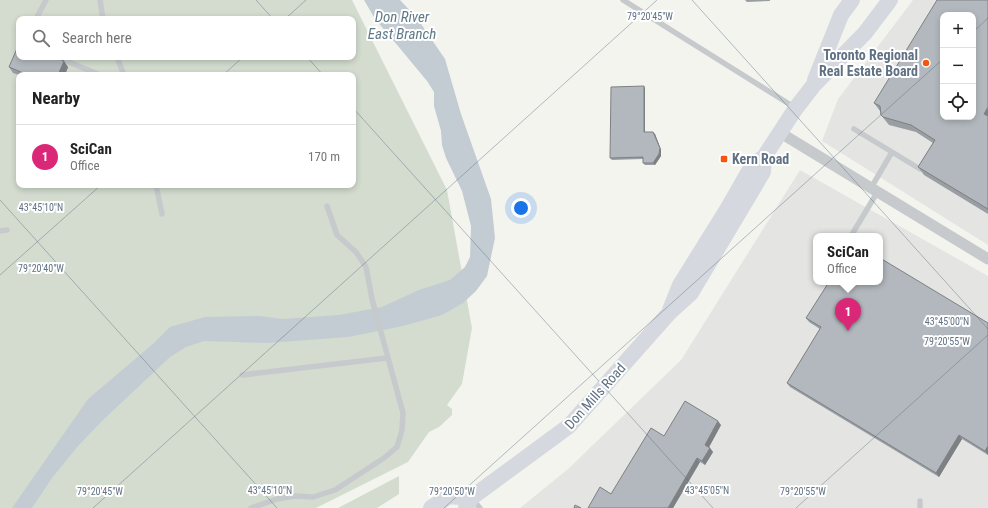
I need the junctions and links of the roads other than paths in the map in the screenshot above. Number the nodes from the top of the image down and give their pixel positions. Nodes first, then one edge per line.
1 (46, 0) edge
2 (100, 0) edge
3 (623, 0) edge
4 (852, 0) edge
5 (890, 0) edge
6 (38, 16) edge
7 (103, 16) edge
8 (64, 60) edge
9 (117, 60) edge
10 (93, 72) edge
11 (123, 72) edge
12 (813, 86) junction
13 (796, 108) junction
14 (854, 129) dead end
15 (779, 132) junction
16 (892, 152) junction
17 (920, 169) edge
18 (157, 188) edge
19 (874, 190) junction
20 (327, 206) dead end
21 (162, 214) dead end
22 (7, 230) dead end
23 (0, 231) edge
24 (852, 233) edge
25 (988, 259) edge
26 (387, 358) junction
27 (242, 375) dead end
28 (920, 500) dead end
29 (472, 504) edge
30 (252, 508) edge
31 (431, 508) edge
32 (920, 508) edge

1 - 6 lane
2 - 7 lane
3 - 13 lane
4 - 12 main road, Don Mills Road
5 - 12 main road, Don Mills Road
8 - 10 lane
9 - 11 lane
12 - 13 main road, Don Mills Road
13 - 15 main road, Don Mills Road
14 - 16 lane
15 - 19 street
15 - 29 main road, Don Mills Road
16 - 17 lane
16 - 19 lane
18 - 21 lane
19 - 24 lane
19 - 25 street
20 - 26 lane
22 - 23 lane
26 - 27 lane
26 - 30 lane
28 - 32 lane
29 - 31 main road, Don Mills Road

